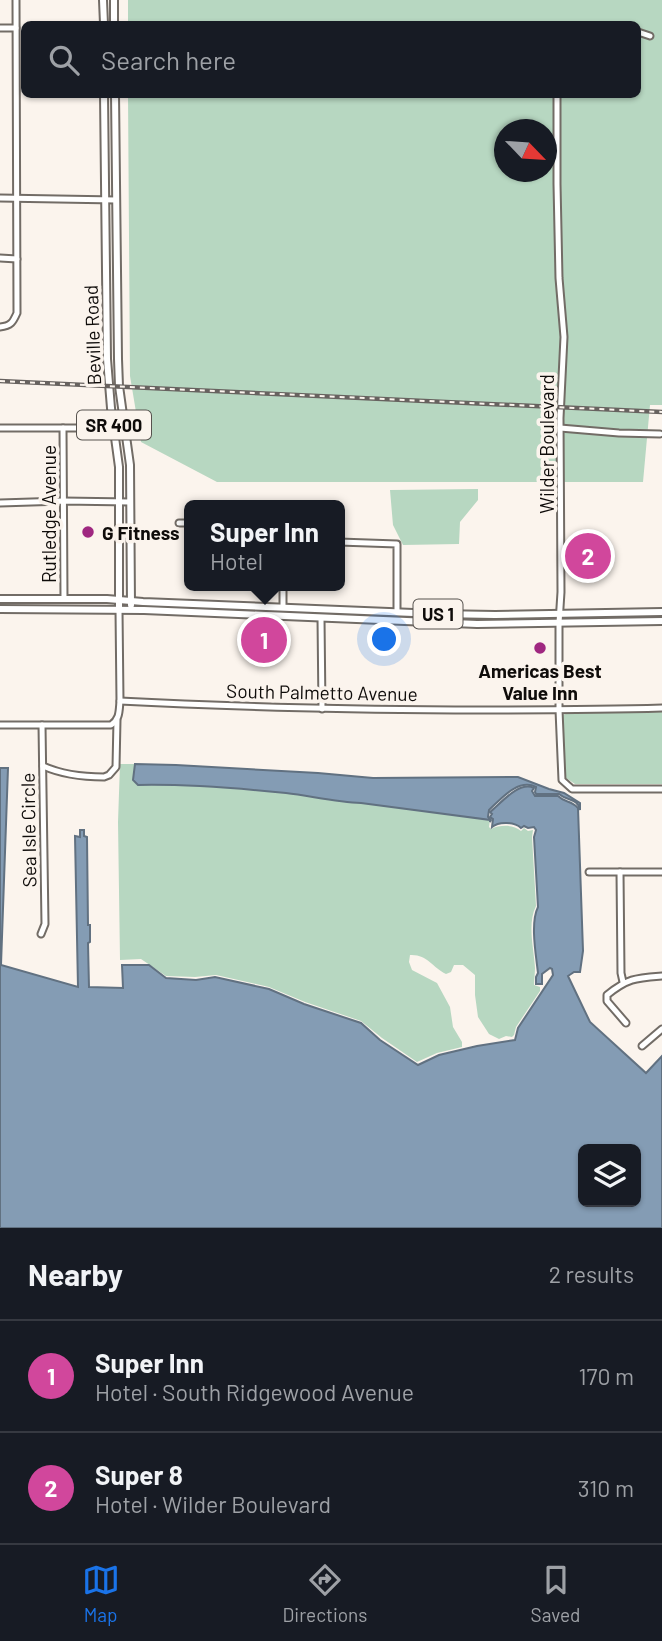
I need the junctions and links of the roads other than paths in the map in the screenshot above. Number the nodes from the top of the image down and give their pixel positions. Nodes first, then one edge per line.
1 (16, 0) edge
2 (103, 0) edge
3 (114, 0) edge
4 (104, 21) edge
5 (114, 21) edge
6 (0, 28) edge
7 (16, 28) junction
8 (641, 33) edge
9 (650, 36) dead end
10 (104, 98) edge
11 (115, 98) edge
12 (558, 98) edge
13 (0, 198) edge
14 (17, 200) junction
15 (106, 200) junction
16 (116, 200) junction
17 (0, 258) edge
18 (17, 259) junction
19 (0, 327) edge
20 (107, 359) junction
21 (118, 359) junction
22 (0, 428) edge
23 (63, 428) junction
24 (115, 428) junction
25 (125, 428) junction
26 (560, 428) junction
27 (660, 434) edge
28 (63, 501) junction
29 (119, 502) junction
30 (130, 502) junction
31 (0, 503) edge
32 (179, 523) dead end
33 (184, 523) edge
34 (345, 542) edge
35 (283, 591) edge
36 (0, 599) edge
37 (64, 599) junction
38 (119, 600) junction
39 (131, 601) junction
40 (280, 607) junction
41 (0, 609) edge
42 (119, 610) junction
43 (130, 610) junction
44 (397, 612) junction
45 (662, 612) edge
46 (559, 614) junction
47 (257, 615) junction
48 (321, 618) junction
49 (378, 621) junction
50 (662, 621) edge
51 (559, 623) junction
52 (120, 701) junction
53 (662, 708) edge
54 (322, 709) junction
55 (559, 710) junction
56 (117, 720) junction
57 (0, 725) edge
58 (42, 725) junction
59 (43, 766) junction
60 (662, 789) edge
61 (589, 872) dead end
62 (620, 872) junction
63 (662, 873) edge
64 (41, 934) dead end
65 (662, 976) edge
66 (623, 982) junction
67 (626, 1023) dead end
68 (662, 1029) edge
69 (642, 1046) dead end

1 - 7 street
2 - 4 main road
3 - 5 main road
6 - 7 street
7 - 14 street
8 - 9 street
10 - 15 main road, Beville Road / SR 400
11 - 16 main road, Beville Road / SR 400
12 - 26 street, Wilder Boulevard
13 - 14 street
14 - 15 street
14 - 18 street
15 - 16 street
15 - 20 main road, Beville Road / SR 400
16 - 21 main road, Beville Road / SR 400
17 - 18 street
18 - 19 street
20 - 21 street
20 - 24 main road, Beville Road / SR 400
21 - 25 main road, Beville Road / SR 400
22 - 23 street
23 - 24 street
23 - 28 street, Rutledge Avenue
24 - 25 street
24 - 29 main road, Beville Road / SR 400
25 - 30 main road, Beville Road / SR 400
26 - 27 street
26 - 46 street, Wilder Boulevard
28 - 29 street
28 - 31 street
28 - 37 street, Rutledge Avenue
29 - 30 street
29 - 38 main road, Beville Road / SR 400
30 - 39 main road, Beville Road / SR 400
32 - 33 street
34 - 44 street
35 - 40 street
36 - 37 main road, US 1
37 - 38 main road, US 1
38 - 39 main road, US 1
38 - 42 main road, Beville Road / SR 400
39 - 40 main road, US 1
39 - 43 main road, Beville Road / SR 400
40 - 44 main road, US 1
40 - 47 main road
41 - 42 main road, US 1
42 - 43 main road, US 1
42 - 52 street, Beville Road
43 - 47 main road, US 1
44 - 46 main road, US 1
44 - 49 main road
45 - 46 main road, US 1
46 - 51 street, Wilder Boulevard
47 - 48 main road, US 1
48 - 49 main road, US 1
48 - 54 street
49 - 51 main road, US 1
50 - 51 main road, US 1
51 - 55 street, Wilder Boulevard
52 - 54 street, South Palmetto Avenue
52 - 56 street
53 - 55 street, South Palmetto Avenue
54 - 55 street, South Palmetto Avenue
55 - 60 street, Wilder Boulevard
56 - 58 street
56 - 59 street
57 - 58 street
58 - 59 street, Sea Isle Circle
59 - 64 street, Sea Isle Circle
61 - 62 street
62 - 63 street
62 - 66 street
65 - 66 street
66 - 67 street
68 - 69 street

